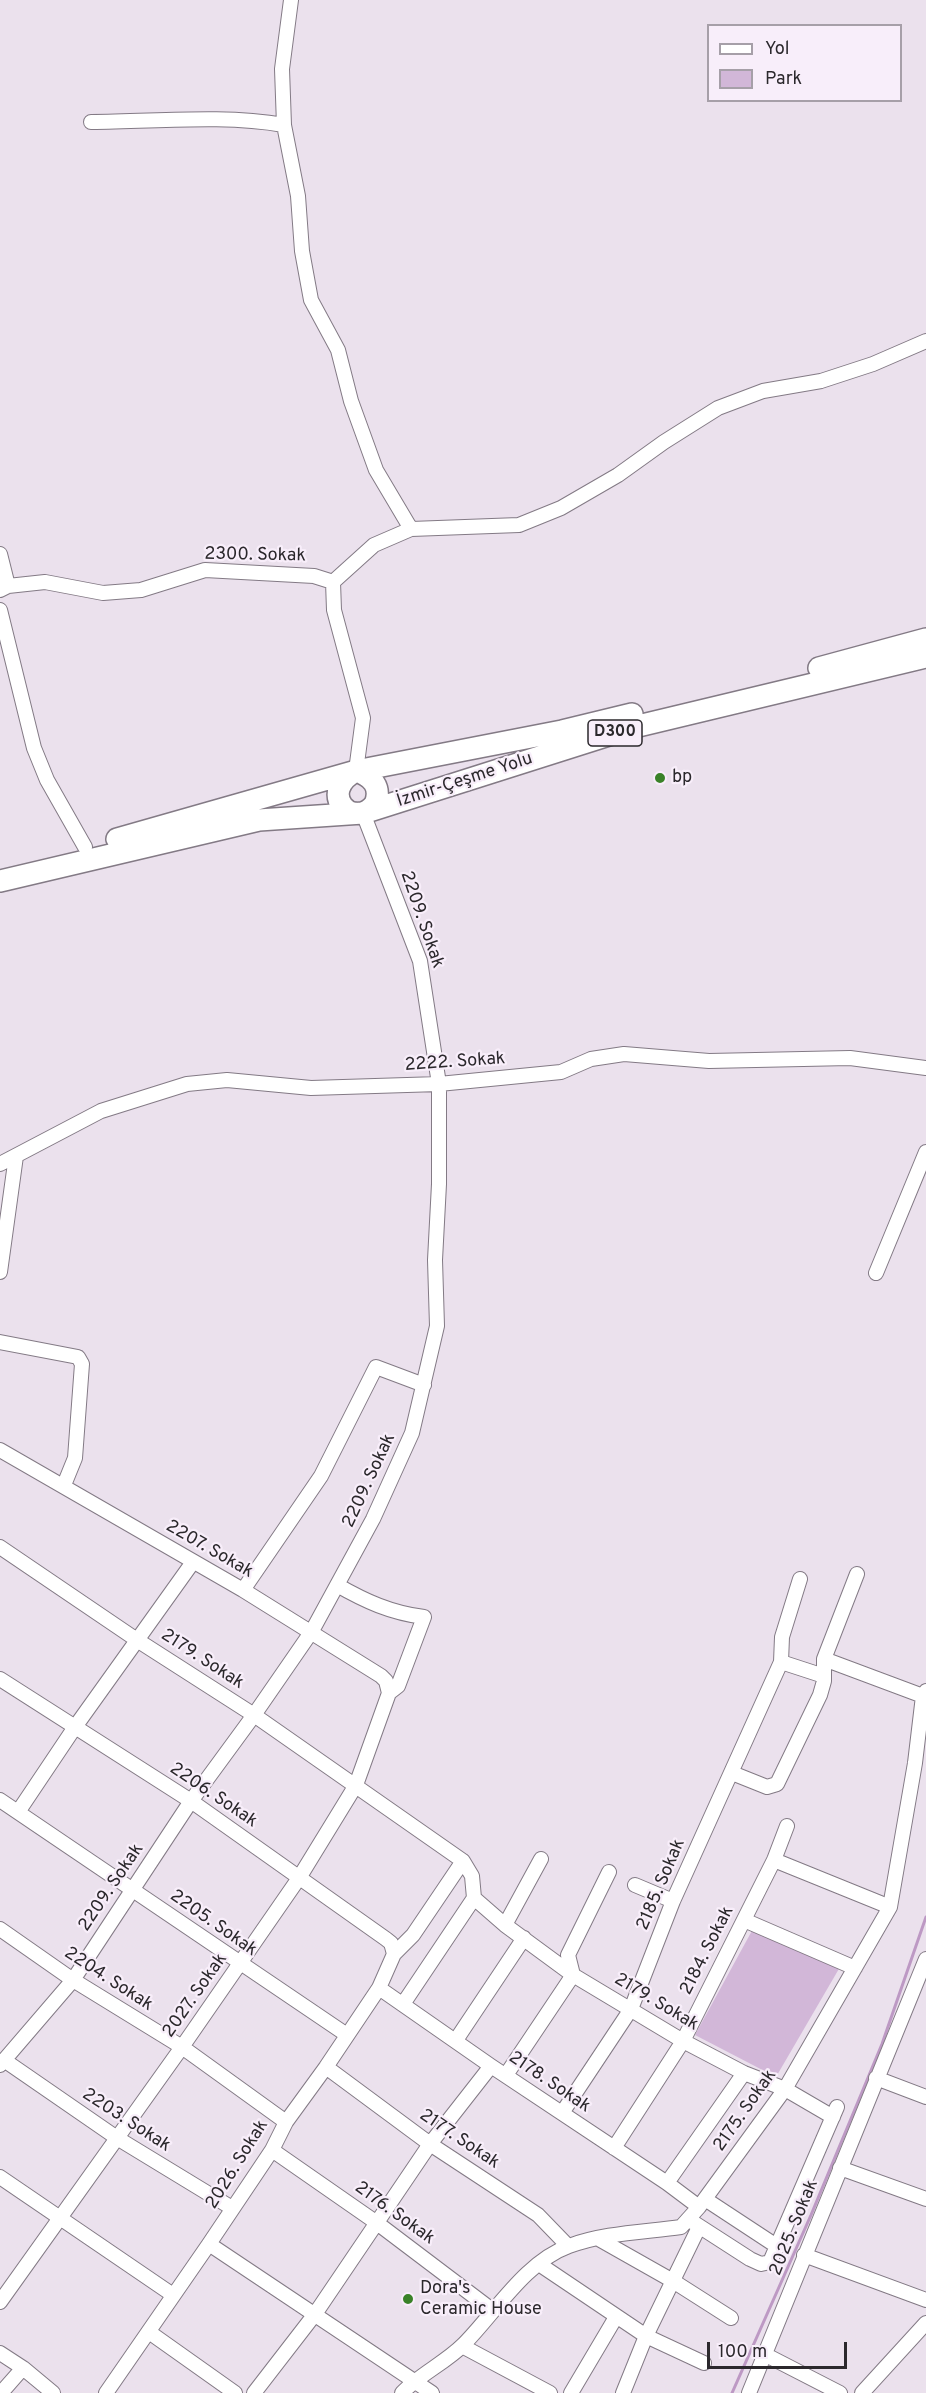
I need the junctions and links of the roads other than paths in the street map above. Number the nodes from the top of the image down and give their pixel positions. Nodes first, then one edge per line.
1 (291, 0) edge
2 (90, 122) dead end
3 (284, 125) junction
4 (926, 340) edge
5 (411, 529) junction
6 (0, 554) edge
7 (333, 582) junction
8 (4, 588) edge
9 (0, 610) edge
10 (926, 639) edge
11 (926, 657) edge
12 (356, 771) junction
13 (363, 813) junction
14 (85, 847) junction
15 (0, 868) edge
16 (0, 881) edge
17 (926, 1068) edge
18 (439, 1084) junction
19 (926, 1152) edge
20 (16, 1156) junction
21 (0, 1164) edge
22 (0, 1272) edge
23 (876, 1273) dead end
24 (0, 1342) edge
25 (424, 1385) junction
26 (0, 1449) edge
27 (64, 1485) junction
28 (0, 1547) edge
29 (193, 1562) junction
30 (857, 1574) dead end
31 (800, 1578) dead end
32 (337, 1585) junction
33 (243, 1590) junction
34 (312, 1631) junction
35 (136, 1640) junction
36 (824, 1659) junction
37 (781, 1662) junction
38 (824, 1676) junction
39 (0, 1679) edge
40 (389, 1693) junction
41 (924, 1694) edge
42 (254, 1715) junction
43 (75, 1727) junction
44 (732, 1773) junction
45 (356, 1785) junction
46 (0, 1800) edge
47 (191, 1801) junction
48 (18, 1812) junction
49 (788, 1826) dead end
50 (541, 1859) dead end
51 (774, 1860) junction
52 (463, 1861) junction
53 (609, 1872) dead end
54 (299, 1878) junction
55 (635, 1885) dead end
56 (133, 1890) junction
57 (474, 1898) junction
58 (673, 1901) junction
59 (890, 1908) junction
60 (744, 1920) junction
61 (505, 1926) junction
62 (0, 1929) edge
63 (524, 1938) junction
64 (394, 1954) junction
65 (926, 1959) edge
66 (239, 1964) junction
67 (855, 1968) junction
68 (573, 1975) junction
69 (73, 1980) junction
70 (379, 1988) junction
71 (403, 2004) junction
72 (631, 2010) junction
73 (347, 2036) junction
74 (456, 2040) junction
75 (683, 2042) junction
76 (182, 2047) junction
77 (3, 2055) edge
78 (491, 2066) junction
79 (326, 2067) junction
80 (744, 2073) junction
81 (506, 2075) junction
82 (876, 2078) junction
83 (785, 2089) junction
84 (926, 2097) edge
85 (562, 2113) junction
86 (286, 2122) junction
87 (117, 2138) junction
88 (430, 2144) junction
89 (614, 2148) junction
90 (272, 2150) junction
91 (840, 2168) junction
92 (0, 2177) edge
93 (667, 2183) junction
94 (926, 2199) edge
95 (702, 2203) junction
96 (232, 2208) junction
97 (60, 2219) junction
98 (377, 2223) junction
99 (694, 2223) junction
100 (597, 2238) junction
101 (210, 2244) junction
102 (568, 2246) junction
103 (778, 2247) junction
104 (804, 2255) junction
105 (539, 2264) junction
106 (673, 2281) junction
107 (173, 2295) junction
108 (926, 2300) edge
109 (0, 2302) edge
110 (492, 2310) junction
111 (315, 2314) junction
112 (616, 2317) junction
113 (731, 2318) dead end
114 (926, 2323) edge
115 (149, 2332) junction
116 (646, 2336) junction
117 (462, 2346) junction
118 (0, 2353) edge
119 (764, 2354) junction
120 (704, 2363) dead end
121 (23, 2368) junction
122 (414, 2380) junction
123 (2, 2393) edge
124 (53, 2393) edge
125 (106, 2393) edge
126 (236, 2393) edge
127 (254, 2393) edge
128 (402, 2393) edge
129 (432, 2393) edge
130 (550, 2393) edge
131 (571, 2393) edge
132 (623, 2393) edge
133 (749, 2393) edge
134 (840, 2393) edge
135 (862, 2393) edge

1 - 3 street
2 - 3 street
3 - 5 street
4 - 5 street
5 - 7 street
6 - 8 street
7 - 8 street, 2300. Sokak
7 - 12 street
9 - 14 street
10 - 12 highway, İzmir-Çeşme Yolu / D300
11 - 13 highway, İzmir-Çeşme Yolu / D300
12 - 13 highway
12 - 13 highway
12 - 14 highway, İzmir-Çeşme Yolu / D300
13 - 16 highway, İzmir-Çeşme Yolu / D300
13 - 18 street, 2209. Sokak
14 - 15 highway, İzmir-Çeşme Yolu / D300
17 - 18 street, 2222. Sokak
18 - 20 street, 2222. Sokak
18 - 25 street, 2209. Sokak
19 - 23 street
20 - 21 street, 2222. Sokak
20 - 22 street
24 - 27 street
25 - 32 street, 2209. Sokak
25 - 33 street
26 - 27 street, 2207. Sokak
27 - 29 street, 2207. Sokak
28 - 35 street, 2179. Sokak
29 - 33 street, 2207. Sokak
29 - 35 street
30 - 36 street
31 - 37 street, 2185. Sokak
32 - 34 street, 2209. Sokak
32 - 40 street, 2027. Sokak
33 - 34 street, 2207. Sokak
34 - 40 street, 2207. Sokak
34 - 42 street, 2209. Sokak
35 - 42 street, 2179. Sokak
35 - 43 street
36 - 38 street
36 - 41 street
37 - 38 street
37 - 44 street, 2185. Sokak
38 - 44 street
39 - 43 street, 2206. Sokak
40 - 45 street, 2027. Sokak
41 - 59 street, 2175. Sokak
42 - 45 street, 2179. Sokak
42 - 47 street, 2209. Sokak
43 - 47 street, 2206. Sokak
43 - 48 street
44 - 58 street, 2185. Sokak
45 - 52 street, 2179. Sokak
45 - 54 street, 2027. Sokak
46 - 48 street, 2205. Sokak
47 - 54 street, 2206. Sokak
47 - 56 street, 2209. Sokak
48 - 56 street, 2205. Sokak
49 - 51 street, 2184. Sokak
50 - 61 street
51 - 59 street
51 - 60 street, 2184. Sokak
52 - 57 street
52 - 64 street
53 - 68 street
54 - 64 street, 2206. Sokak
54 - 66 street, 2027. Sokak
55 - 58 street
56 - 66 street, 2205. Sokak
56 - 69 street, 2209. Sokak
57 - 61 street, 2179. Sokak
57 - 71 street
58 - 72 street, 2185. Sokak
59 - 67 street, 2175. Sokak
60 - 67 street
60 - 75 street, 2184. Sokak
61 - 63 street, 2179. Sokak
62 - 69 street, 2204. Sokak
63 - 68 street, 2179. Sokak
63 - 74 street
64 - 70 street, 2026. Sokak
65 - 82 street, 2025. Sokak
66 - 73 street, 2205. Sokak
66 - 76 street, 2027. Sokak
67 - 83 street, 2175. Sokak
68 - 72 street, 2179. Sokak
68 - 81 street
69 - 76 street, 2204. Sokak
69 - 77 street, 2209. Sokak
70 - 71 street, 2178. Sokak
70 - 73 street, 2026. Sokak
71 - 74 street, 2178. Sokak
72 - 75 street, 2179. Sokak
72 - 85 street, 2185. Sokak
73 - 79 street, 2026. Sokak
74 - 78 street, 2178. Sokak
75 - 80 street, 2179. Sokak
75 - 89 street, 2184. Sokak
76 - 86 street, 2204. Sokak
76 - 87 street, 2027. Sokak
77 - 87 street, 2203. Sokak
78 - 81 street, 2178. Sokak
78 - 88 street
79 - 86 street, 2026. Sokak
79 - 88 street, 2177. Sokak
80 - 83 street, 2179. Sokak
80 - 93 street
81 - 85 street, 2178. Sokak
82 - 84 street
82 - 91 street, 2025. Sokak
83 - 95 street, 2175. Sokak
83 - 103 street, 2179. Sokak
85 - 89 street, 2178. Sokak
86 - 90 street, 2026. Sokak
87 - 96 street, 2203. Sokak
87 - 97 street, 2027. Sokak
88 - 98 street
88 - 102 street, 2177. Sokak
89 - 93 street, 2178. Sokak
90 - 96 street, 2026. Sokak
90 - 98 street, 2176. Sokak
91 - 94 street
91 - 104 street, 2025. Sokak
92 - 97 street
93 - 95 street, 2178. Sokak
95 - 99 street, 2175. Sokak
95 - 103 street, 2178. Sokak
96 - 101 street, 2026. Sokak
97 - 107 street
97 - 109 street, 2027. Sokak
98 - 110 street, 2176. Sokak
98 - 111 street
99 - 100 street, 2175. Sokak
99 - 103 street
99 - 106 street
100 - 102 street, 2175. Sokak
100 - 106 street
101 - 107 street, 2026. Sokak
101 - 111 street
102 - 105 street, 2175. Sokak
104 - 108 street
104 - 119 street, 2025. Sokak
105 - 110 street, 2175. Sokak
105 - 112 street
106 - 113 street
106 - 116 street
107 - 115 street, 2026. Sokak
110 - 117 street, 2175. Sokak
111 - 122 street
111 - 127 street
112 - 116 street
112 - 131 street
114 - 135 street
115 - 125 street, 2026. Sokak
115 - 126 street
116 - 120 street
116 - 132 street
117 - 122 street, 2175. Sokak
117 - 130 street
118 - 121 street
119 - 133 street, 2025. Sokak
119 - 134 street
121 - 123 street
121 - 124 street
122 - 128 street, 2175. Sokak
122 - 129 street

